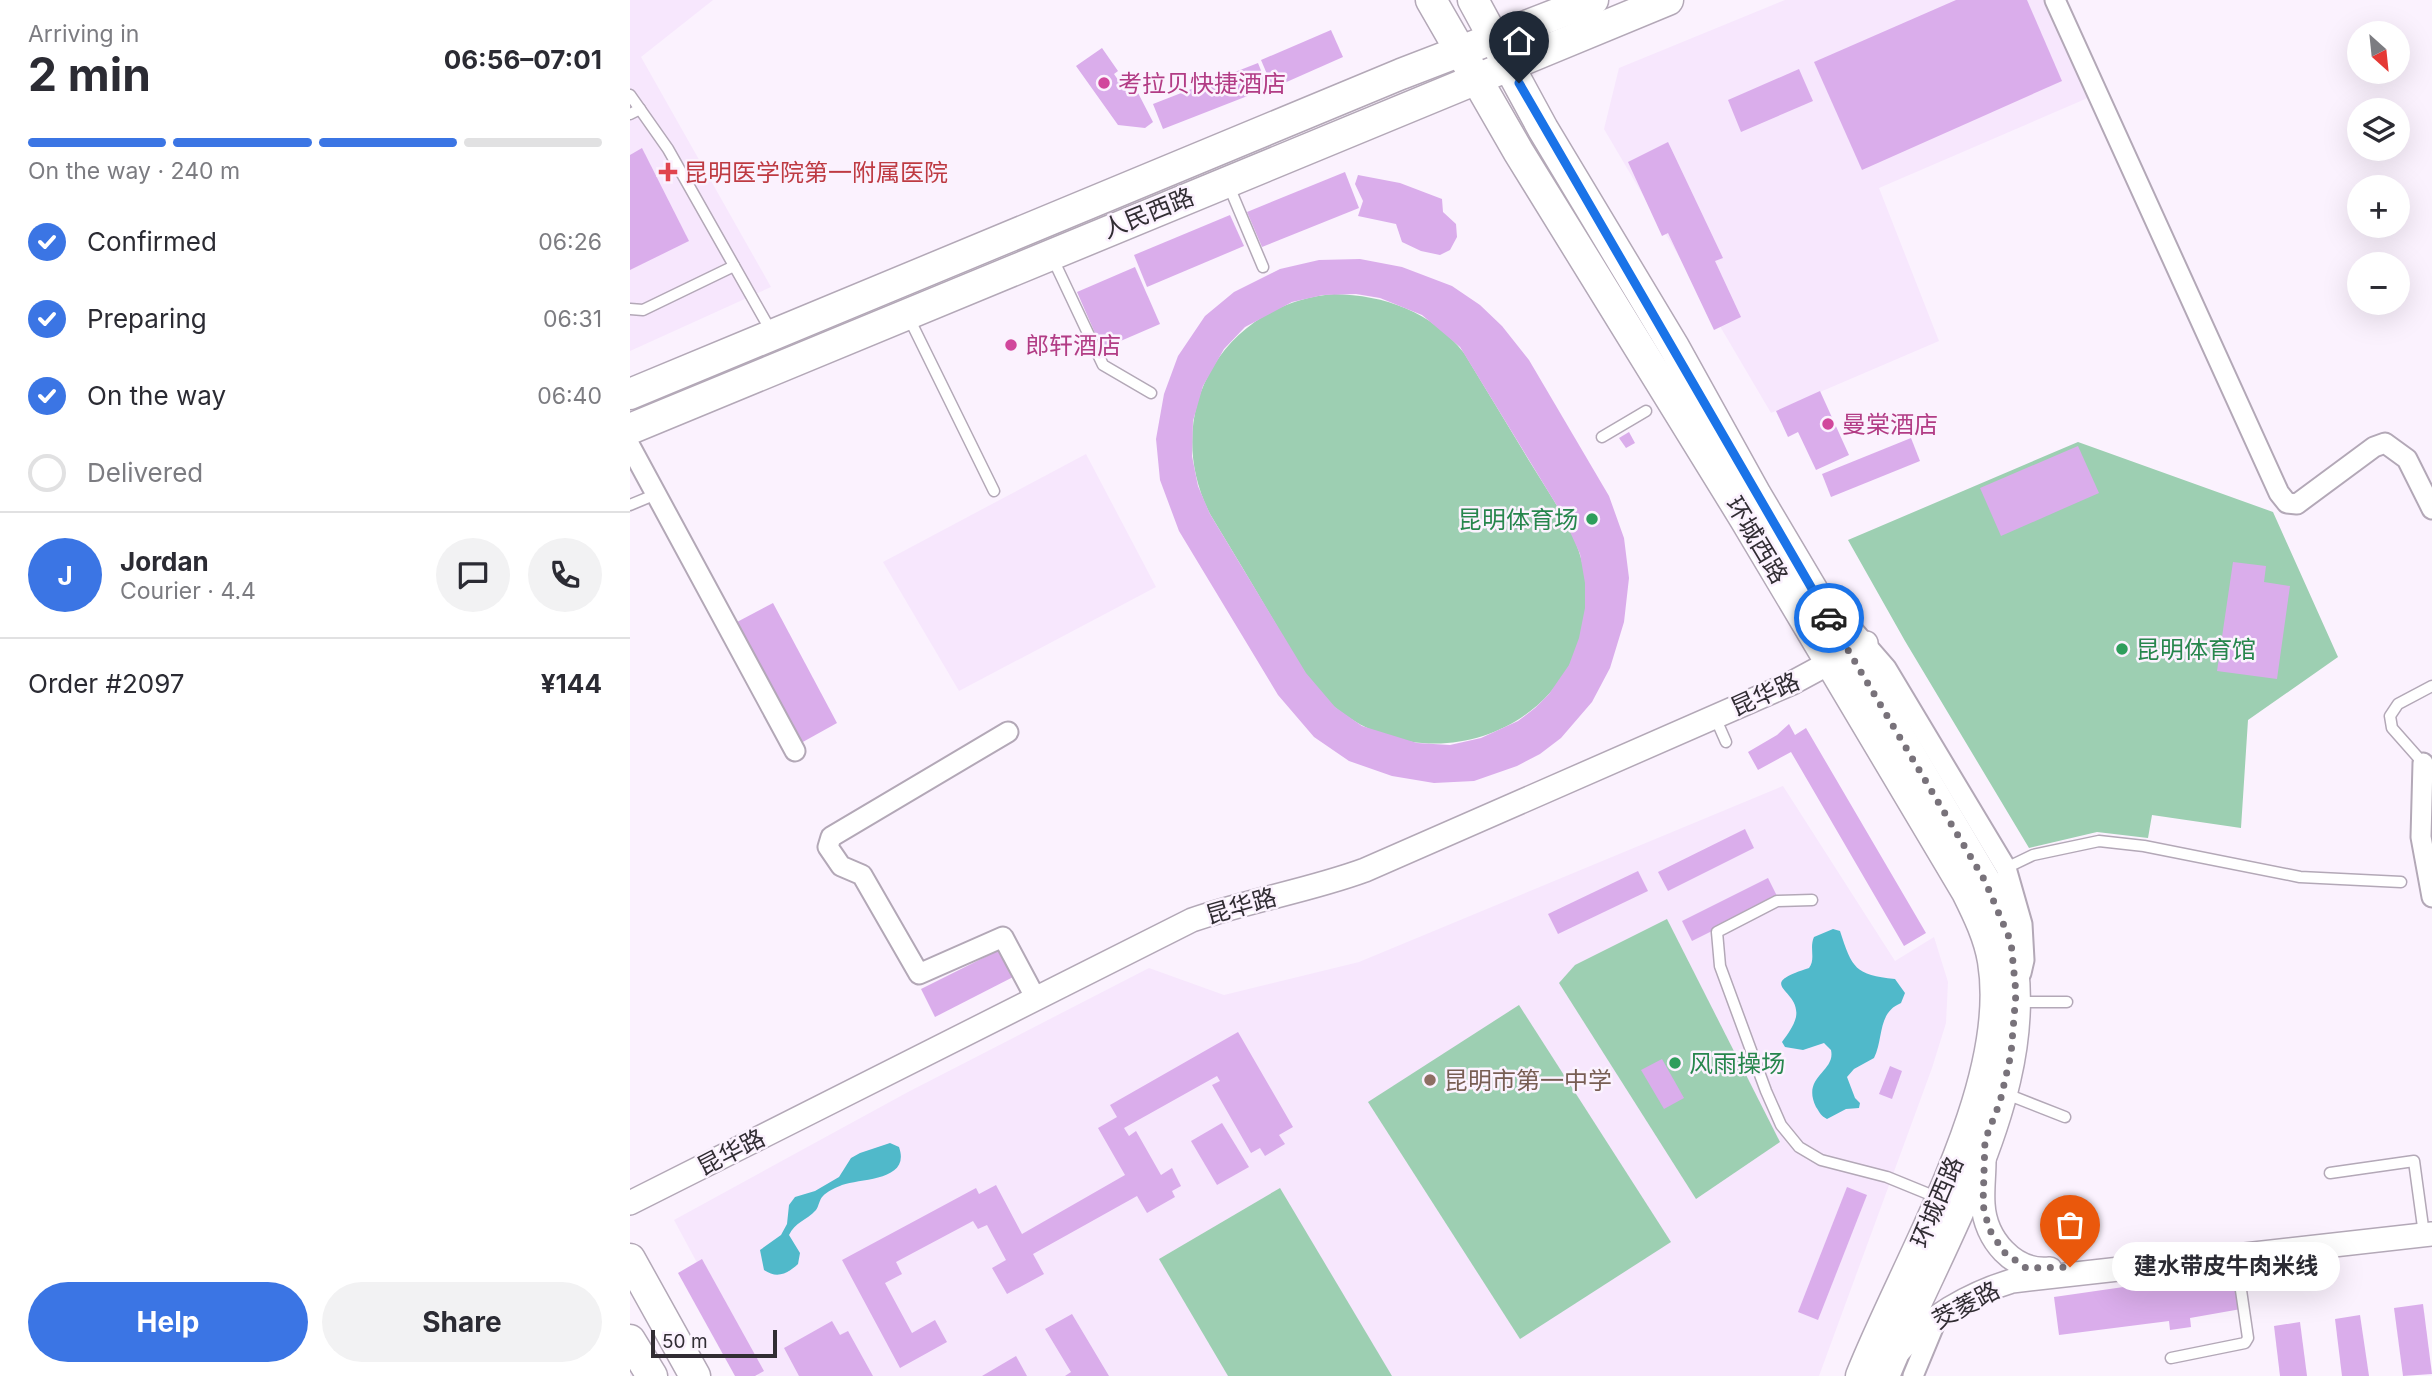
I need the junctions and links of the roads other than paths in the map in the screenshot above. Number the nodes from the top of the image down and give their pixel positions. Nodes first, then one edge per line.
1 (1431, 0) edge
2 (1473, 0) edge
3 (1593, 0) edge
4 (1668, 0) edge
5 (2055, 0) edge
6 (1495, 40) junction
7 (1461, 52) junction
8 (1509, 66) junction
9 (1477, 79) junction
10 (630, 95) edge
11 (635, 112) edge
12 (1227, 180) junction
13 (1050, 253) junction
14 (734, 266) junction
15 (1263, 267) dead end
16 (630, 309) edge
17 (907, 312) junction
18 (773, 335) junction
19 (1151, 393) dead end
20 (630, 394) edge
21 (1646, 411) dead end
22 (630, 429) edge
23 (1602, 437) dead end
24 (630, 446) edge
25 (994, 491) dead end
26 (654, 495) junction
27 (630, 505) edge
28 (2432, 509) edge
29 (1848, 653) junction
30 (2432, 686) edge
31 (1715, 716) junction
32 (1008, 732) dead end
33 (1726, 742) dead end
34 (795, 751) dead end
35 (2423, 763) joint
36 (2006, 869) junction
37 (2401, 882) dead end
38 (2432, 897) edge
39 (1812, 900) dead end
40 (1035, 997) junction
41 (2016, 998) junction
42 (2067, 1002) dead end
43 (2003, 1092) junction
44 (2065, 1116) dead end
45 (1985, 1140) junction
46 (2330, 1173) dead end
47 (1939, 1198) junction
48 (630, 1203) edge
49 (2429, 1229) edge
50 (2236, 1256) junction
51 (630, 1259) edge
52 (630, 1340) edge
53 (2171, 1358) dead end
54 (1895, 1372) edge
55 (652, 1376) edge
56 (695, 1376) edge
57 (1861, 1376) edge

1 - 7 main road, 环城西路
2 - 6 main road, 环城西路
3 - 6 main road, 人民西路
4 - 8 main road, 人民西路
5 - 28 street
6 - 7 main road, 人民西路
6 - 8 main road, 环城西路
7 - 9 main road, 环城西路
7 - 18 main road, 人民西路
8 - 9 main road, 人民西路
8 - 29 main road, 环城西路
9 - 12 main road, 人民西路
9 - 29 main road, 环城西路
10 - 11 lane
11 - 14 lane
12 - 13 main road, 人民西路
12 - 15 lane
13 - 17 main road, 人民西路
13 - 19 lane
14 - 16 lane
14 - 18 lane
17 - 22 main road, 人民西路
17 - 25 lane
18 - 20 main road, 人民西路
21 - 23 lane
24 - 26 street
26 - 27 lane
26 - 34 street
29 - 31 street, 昆华路
29 - 36 street
29 - 41 main road, 环城西路
29 - 47 main road, 环城西路
30 - 35 lane
31 - 33 lane
31 - 40 street, 昆华路
32 - 40 street
35 - 38 street
36 - 37 lane
36 - 41 street
39 - 47 lane
40 - 48 street, 昆华路
41 - 42 lane
41 - 43 main road, 环城西路
43 - 44 lane
43 - 45 main road, 环城西路
45 - 49 street, 茭菱路
45 - 54 main road, 环城西路
46 - 49 lane
47 - 57 main road, 环城西路
49 - 50 street, 茭菱路
50 - 53 lane
50 - 54 street, 茭菱路
51 - 56 main road
52 - 55 main road

